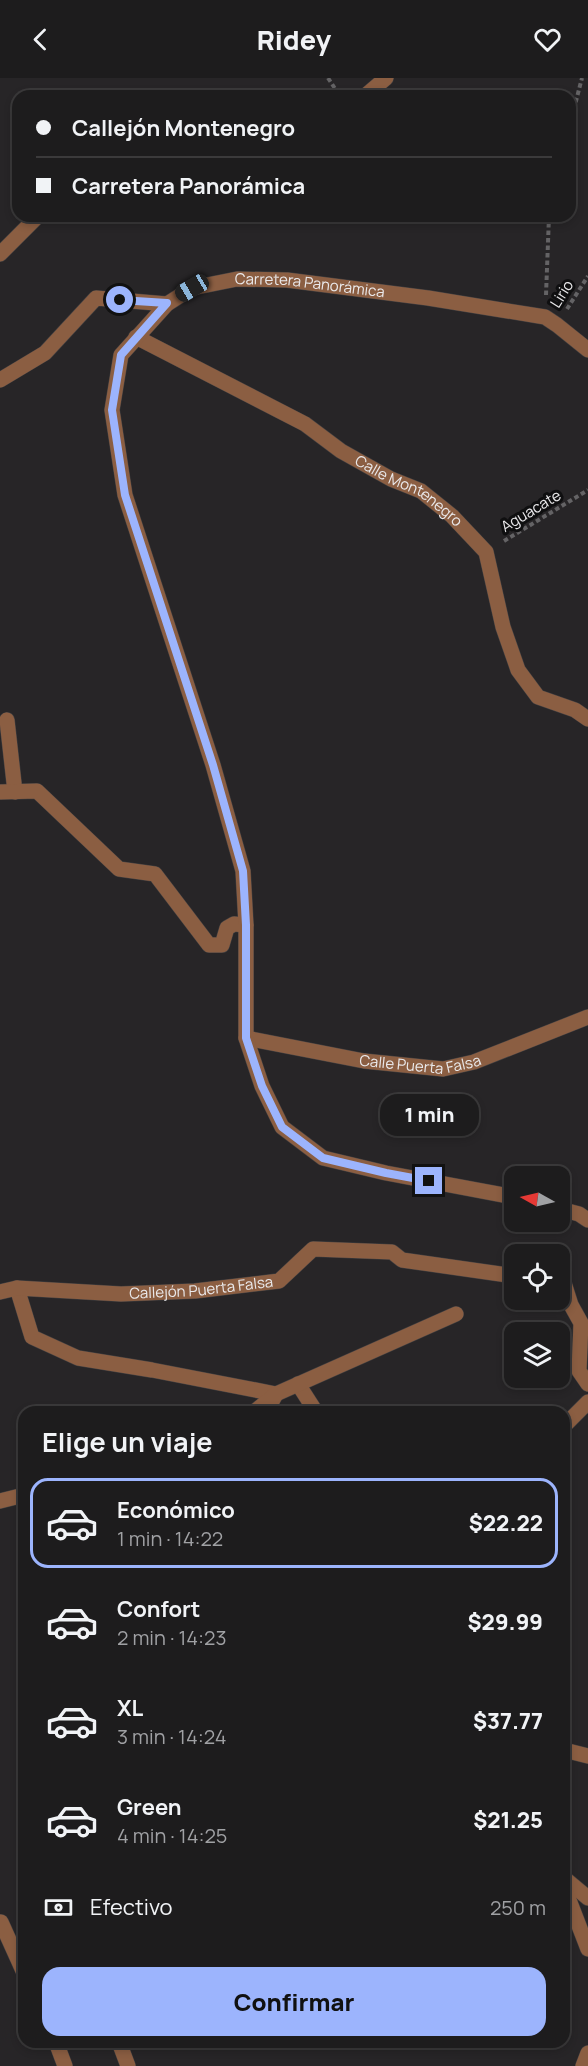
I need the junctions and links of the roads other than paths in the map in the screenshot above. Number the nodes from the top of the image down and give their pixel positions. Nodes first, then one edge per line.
1 (386, 78) edge
2 (372, 90) edge
3 (32, 222) edge
4 (0, 254) edge
5 (167, 303) junction
6 (136, 338) junction
7 (588, 350) edge
8 (0, 380) edge
9 (588, 719) edge
10 (7, 720) dead end
11 (8, 792) edge
12 (246, 925) junction
13 (588, 1017) edge
14 (246, 1038) junction
15 (504, 1195) edge
16 (570, 1212) edge
17 (588, 1220) edge
18 (504, 1275) edge
19 (17, 1288) junction
20 (0, 1293) edge
21 (570, 1302) edge
22 (456, 1314) dead end
23 (298, 1384) junction
24 (588, 1384) edge
25 (276, 1394) junction
26 (588, 1402) edge
27 (261, 1406) edge
28 (269, 1406) edge
29 (312, 1406) edge
30 (570, 1420) edge
31 (18, 1496) edge
32 (0, 1501) edge
33 (570, 1752) edge
34 (588, 1756) edge
35 (570, 1883) edge
36 (588, 1898) edge
37 (570, 1902) edge
38 (1, 1922) edge
39 (588, 1949) edge
40 (18, 1960) edge
41 (58, 2048) edge
42 (121, 2048) edge
43 (588, 2053) edge
44 (65, 2066) edge
45 (128, 2066) edge
46 (583, 2066) edge

1 - 2 street
3 - 4 street
5 - 6 street, Carretera Panorámica
5 - 7 street, Carretera Panorámica
5 - 8 street
6 - 9 street, Calle Montenegro
6 - 12 street, Carretera Panorámica
10 - 11 street
11 - 12 street
12 - 14 street, Carretera Panorámica
13 - 14 street, Calle Puerta Falsa
14 - 15 street, Carretera Panorámica
16 - 17 street
18 - 19 street, Callejón Puerta Falsa
19 - 20 street, Callejón Puerta Falsa
19 - 25 street
21 - 24 street
22 - 23 street
23 - 25 street
23 - 29 street
25 - 27 street
25 - 28 street
26 - 30 street
31 - 32 street
33 - 34 street
35 - 36 street
37 - 39 street
38 - 40 street
41 - 44 street
42 - 45 street
43 - 46 street

